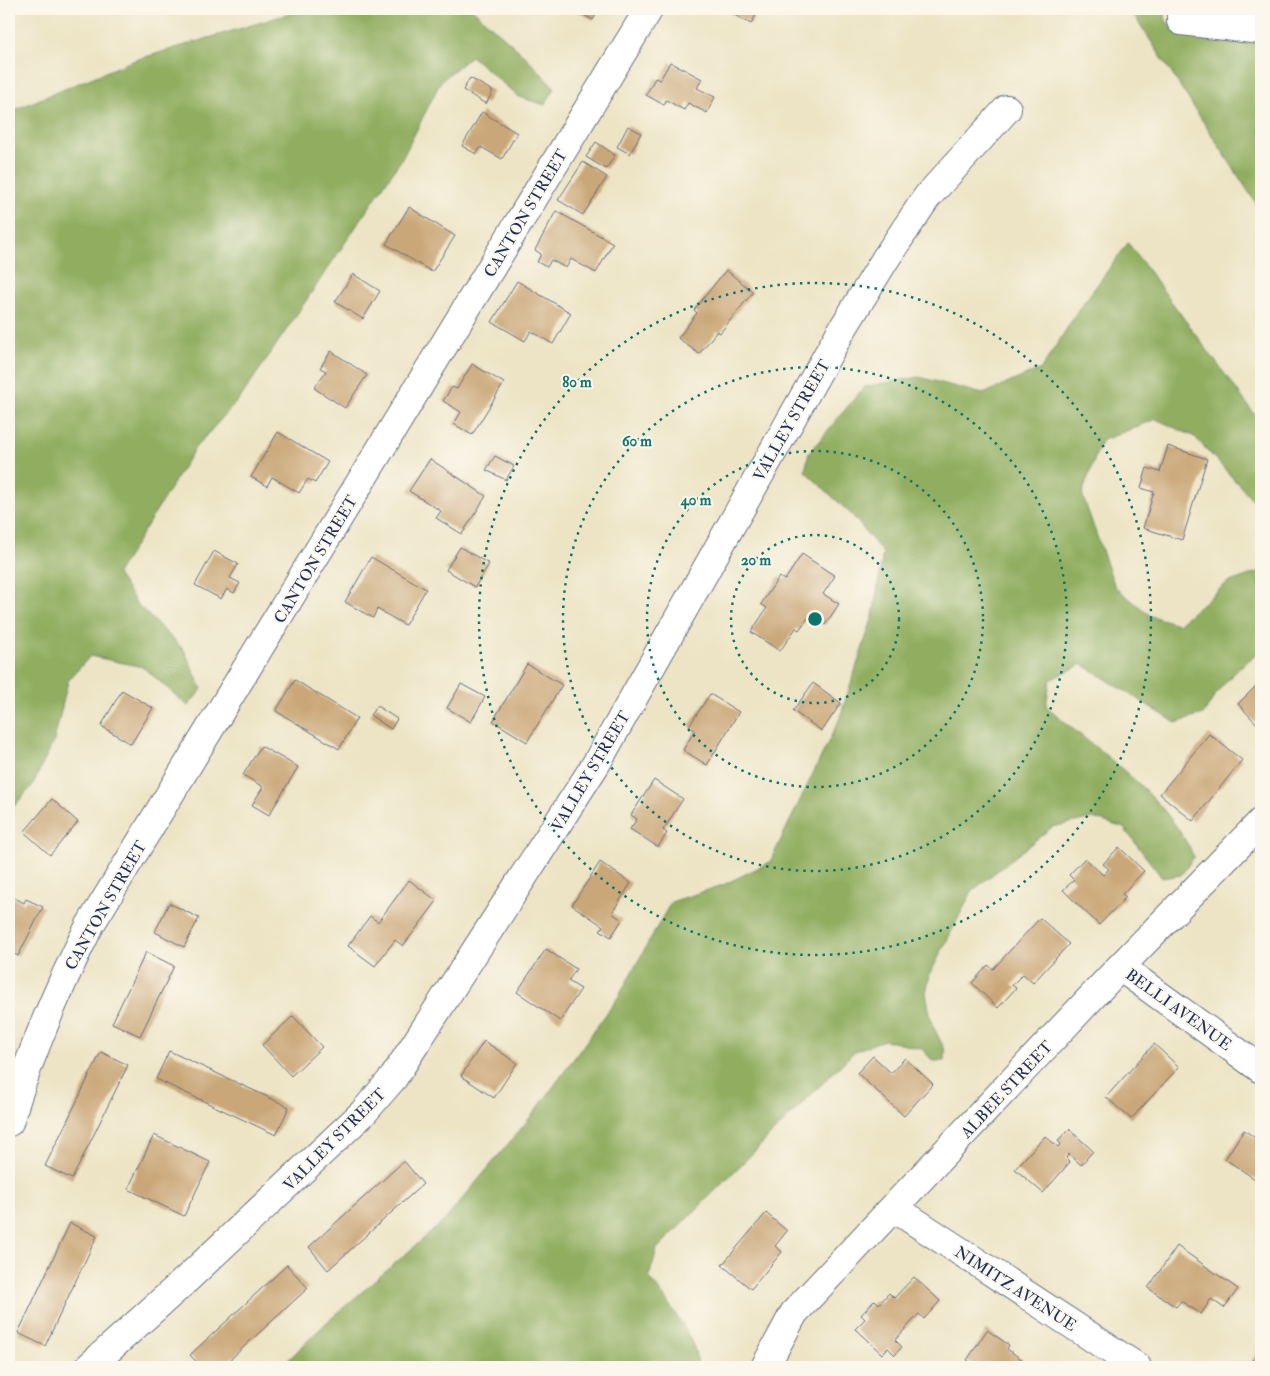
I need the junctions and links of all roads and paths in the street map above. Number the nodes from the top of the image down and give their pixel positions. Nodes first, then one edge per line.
1 (649, 9) edge
2 (1181, 15) edge
3 (1261, 30) edge
4 (1007, 109) dead end
5 (1261, 822) edge
6 (1120, 967) junction
7 (1261, 1069) edge
8 (9, 1122) edge
9 (894, 1208) junction
10 (89, 1367) edge
11 (765, 1367) edge
12 (1138, 1367) edge

1 - 8 street, CANTON STREET
2 - 3 street
4 - 10 street, VALLEY STREET
5 - 6 street, ALBEE STREET
6 - 7 street, BELLI AVENUE
6 - 9 street, ALBEE STREET
9 - 11 street, ALBEE STREET
9 - 12 street, NIMITZ AVENUE

